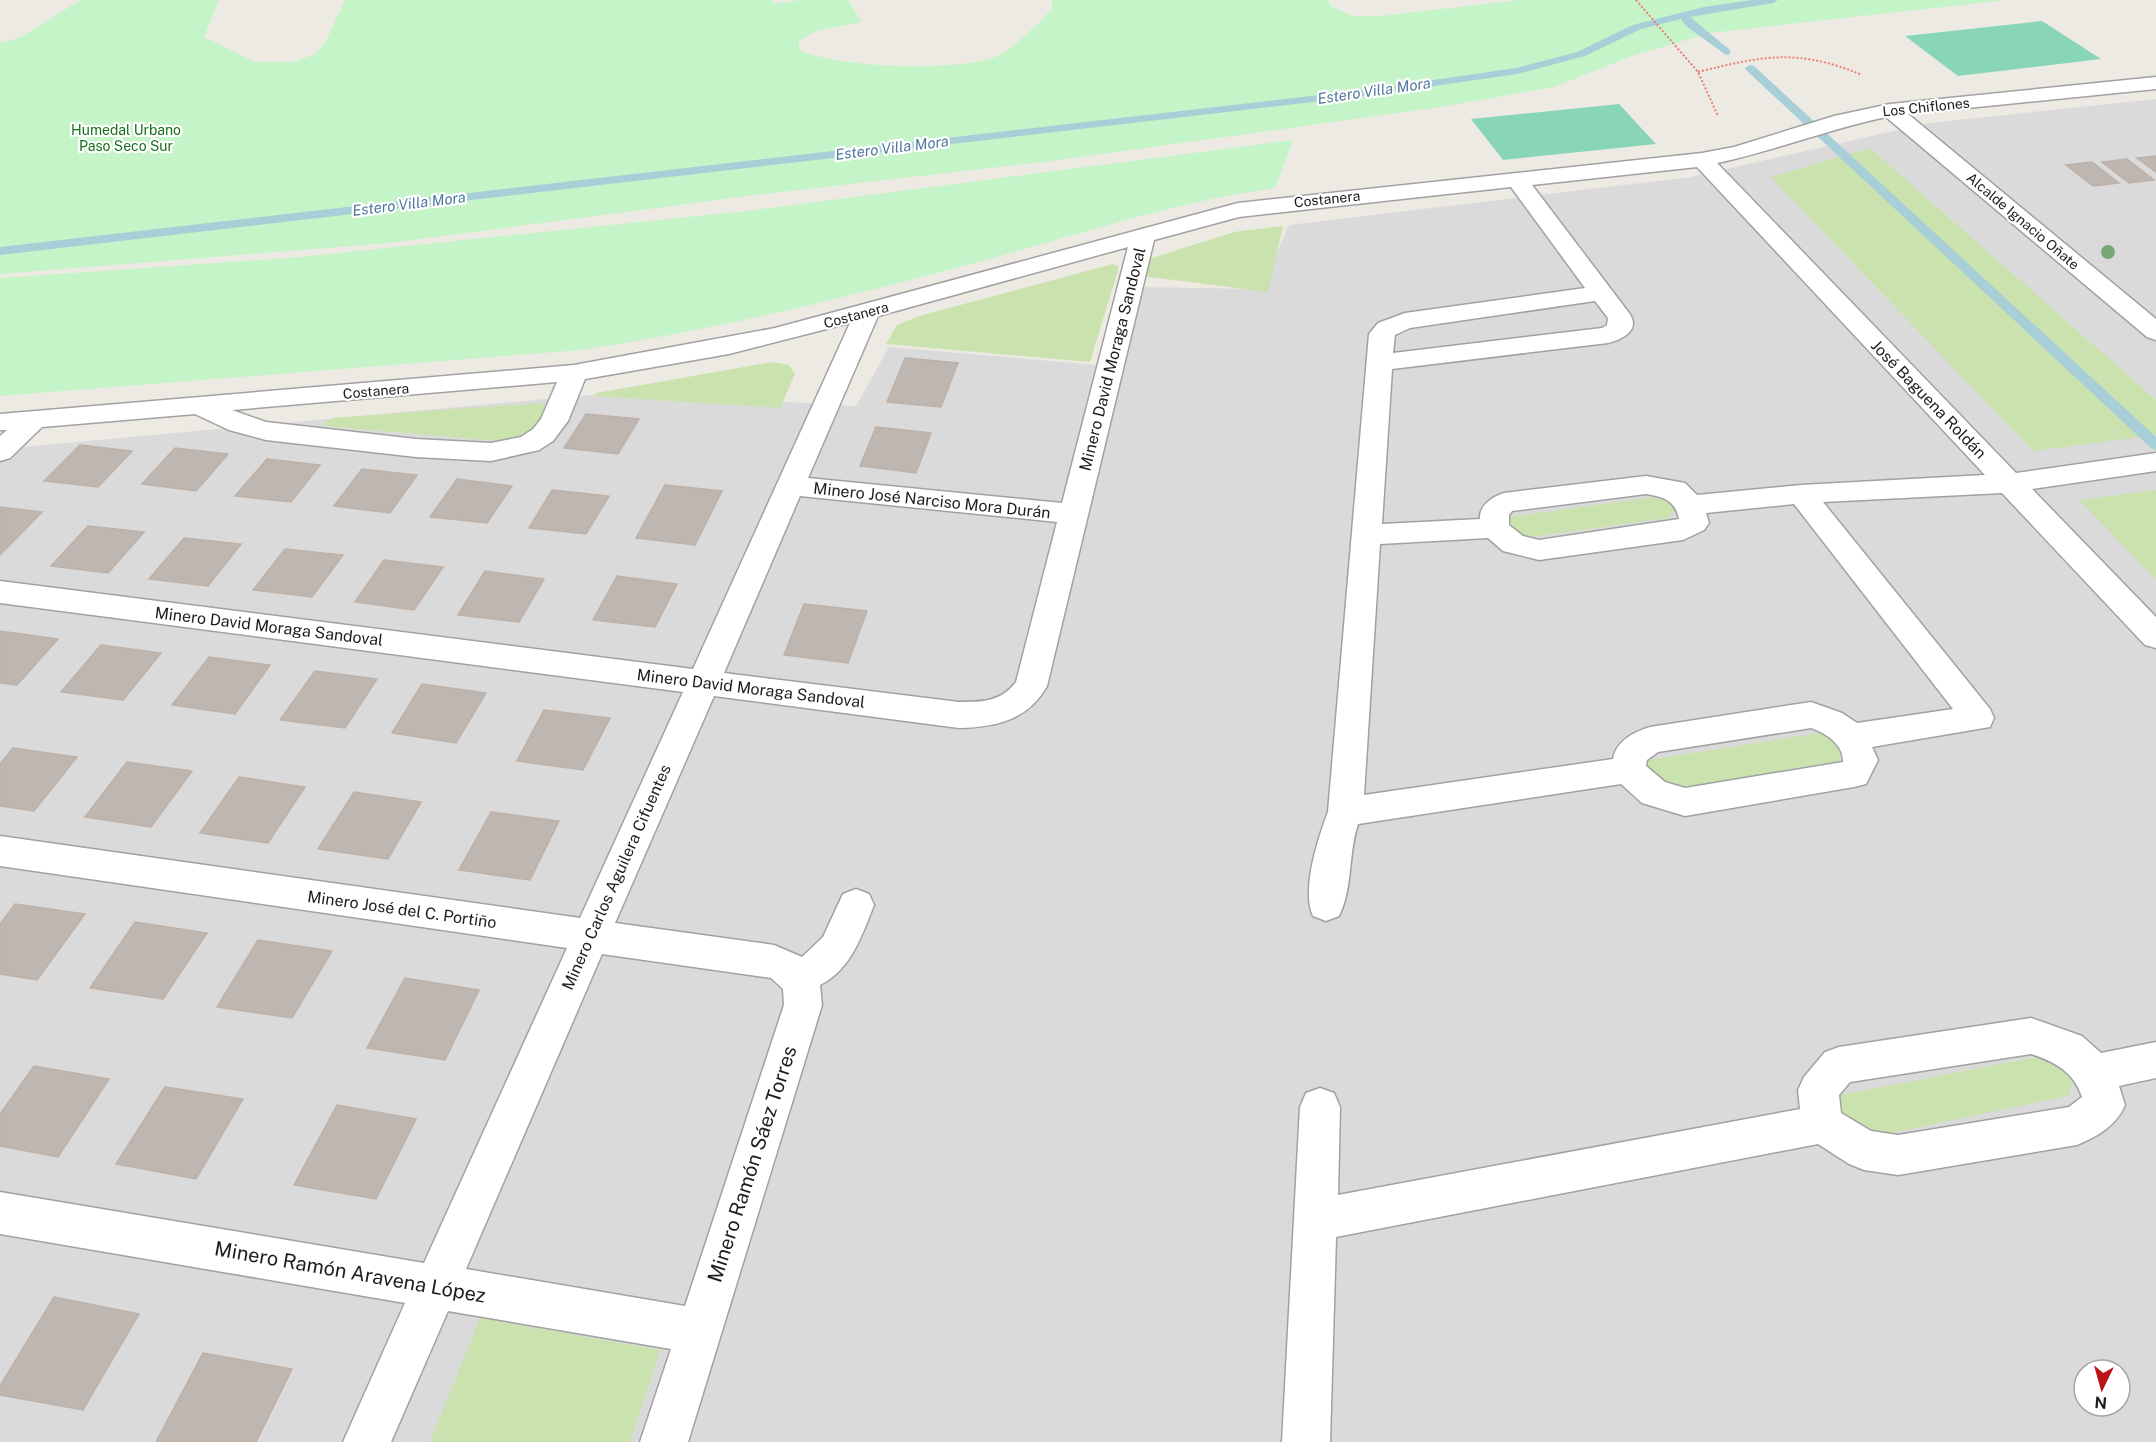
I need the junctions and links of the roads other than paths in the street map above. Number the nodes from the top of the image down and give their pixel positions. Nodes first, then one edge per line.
1 (2156, 83) edge
2 (1890, 110) junction
3 (1702, 160) junction
4 (1515, 179) junction
5 (1143, 236) junction
6 (1600, 293) junction
7 (867, 313) junction
8 (2156, 332) edge
9 (1379, 363) junction
10 (574, 373) junction
11 (201, 406) junction
12 (33, 420) junction
13 (0, 422) edge
14 (0, 452) edge
15 (2156, 462) edge
16 (2009, 483) junction
17 (790, 486) junction
18 (1801, 494) junction
19 (1690, 505) junction
20 (1074, 514) junction
21 (1495, 528) junction
22 (1365, 535) junction
23 (0, 592) edge
24 (2156, 637) edge
25 (703, 682) junction
26 (1851, 737) junction
27 (1628, 770) junction
28 (1345, 812) junction
29 (0, 851) edge
30 (1326, 904) dead end
31 (856, 905) dead end
32 (591, 936) junction
33 (799, 977) junction
34 (2156, 1060) edge
35 (2094, 1073) junction
36 (1320, 1107) dead end
37 (1822, 1124) junction
38 (0, 1213) edge
39 (1316, 1220) junction
40 (436, 1287) junction
41 (699, 1331) junction
42 (367, 1442) edge
43 (664, 1442) edge
44 (1306, 1442) edge

1 - 2 street, Los Chiflones
2 - 3 street, Los Chiflones
2 - 8 street, Alcalde Ignacio Oñate
3 - 4 street, Costanera
3 - 16 street, José Baguena Roldán
4 - 5 street, Costanera
4 - 6 street
5 - 7 street, Costanera
5 - 20 street, Minero David Moraga Sandoval
6 - 9 street
6 - 9 street
7 - 10 street, Costanera
7 - 17 street, Minero Carlos Aguilera Cifuentes
9 - 22 street
10 - 11 street, Costanera
10 - 11 street
11 - 12 street, Costanera
12 - 13 street, Costanera
12 - 14 street
15 - 16 street
16 - 18 street
16 - 24 street, José Baguena Roldán
17 - 20 street, Minero José Narciso Mora Durán
17 - 25 street, Minero Carlos Aguilera Cifuentes
18 - 19 street
18 - 26 street
19 - 21 street
19 - 21 street
20 - 25 street, Minero David Moraga Sandoval
21 - 22 street
22 - 28 street
23 - 25 street, Minero David Moraga Sandoval
25 - 32 street, Minero Carlos Aguilera Cifuentes
26 - 27 street
26 - 27 street
27 - 28 street
28 - 30 street
29 - 32 street, Minero José del C. Portiño
31 - 33 street
32 - 33 street, Minero José del C. Portiño
32 - 40 street, Minero Carlos Aguilera Cifuentes
33 - 41 street, Minero Ramón Sáez Torres
34 - 35 street
35 - 37 street
35 - 37 street
36 - 39 street
37 - 39 street
38 - 40 street, Minero Ramón Aravena López
39 - 44 street
40 - 41 street, Minero Ramón Aravena López
40 - 42 street, Minero Carlos Aguilera Cifuentes
41 - 43 street, Minero Ramón Sáez Torres

